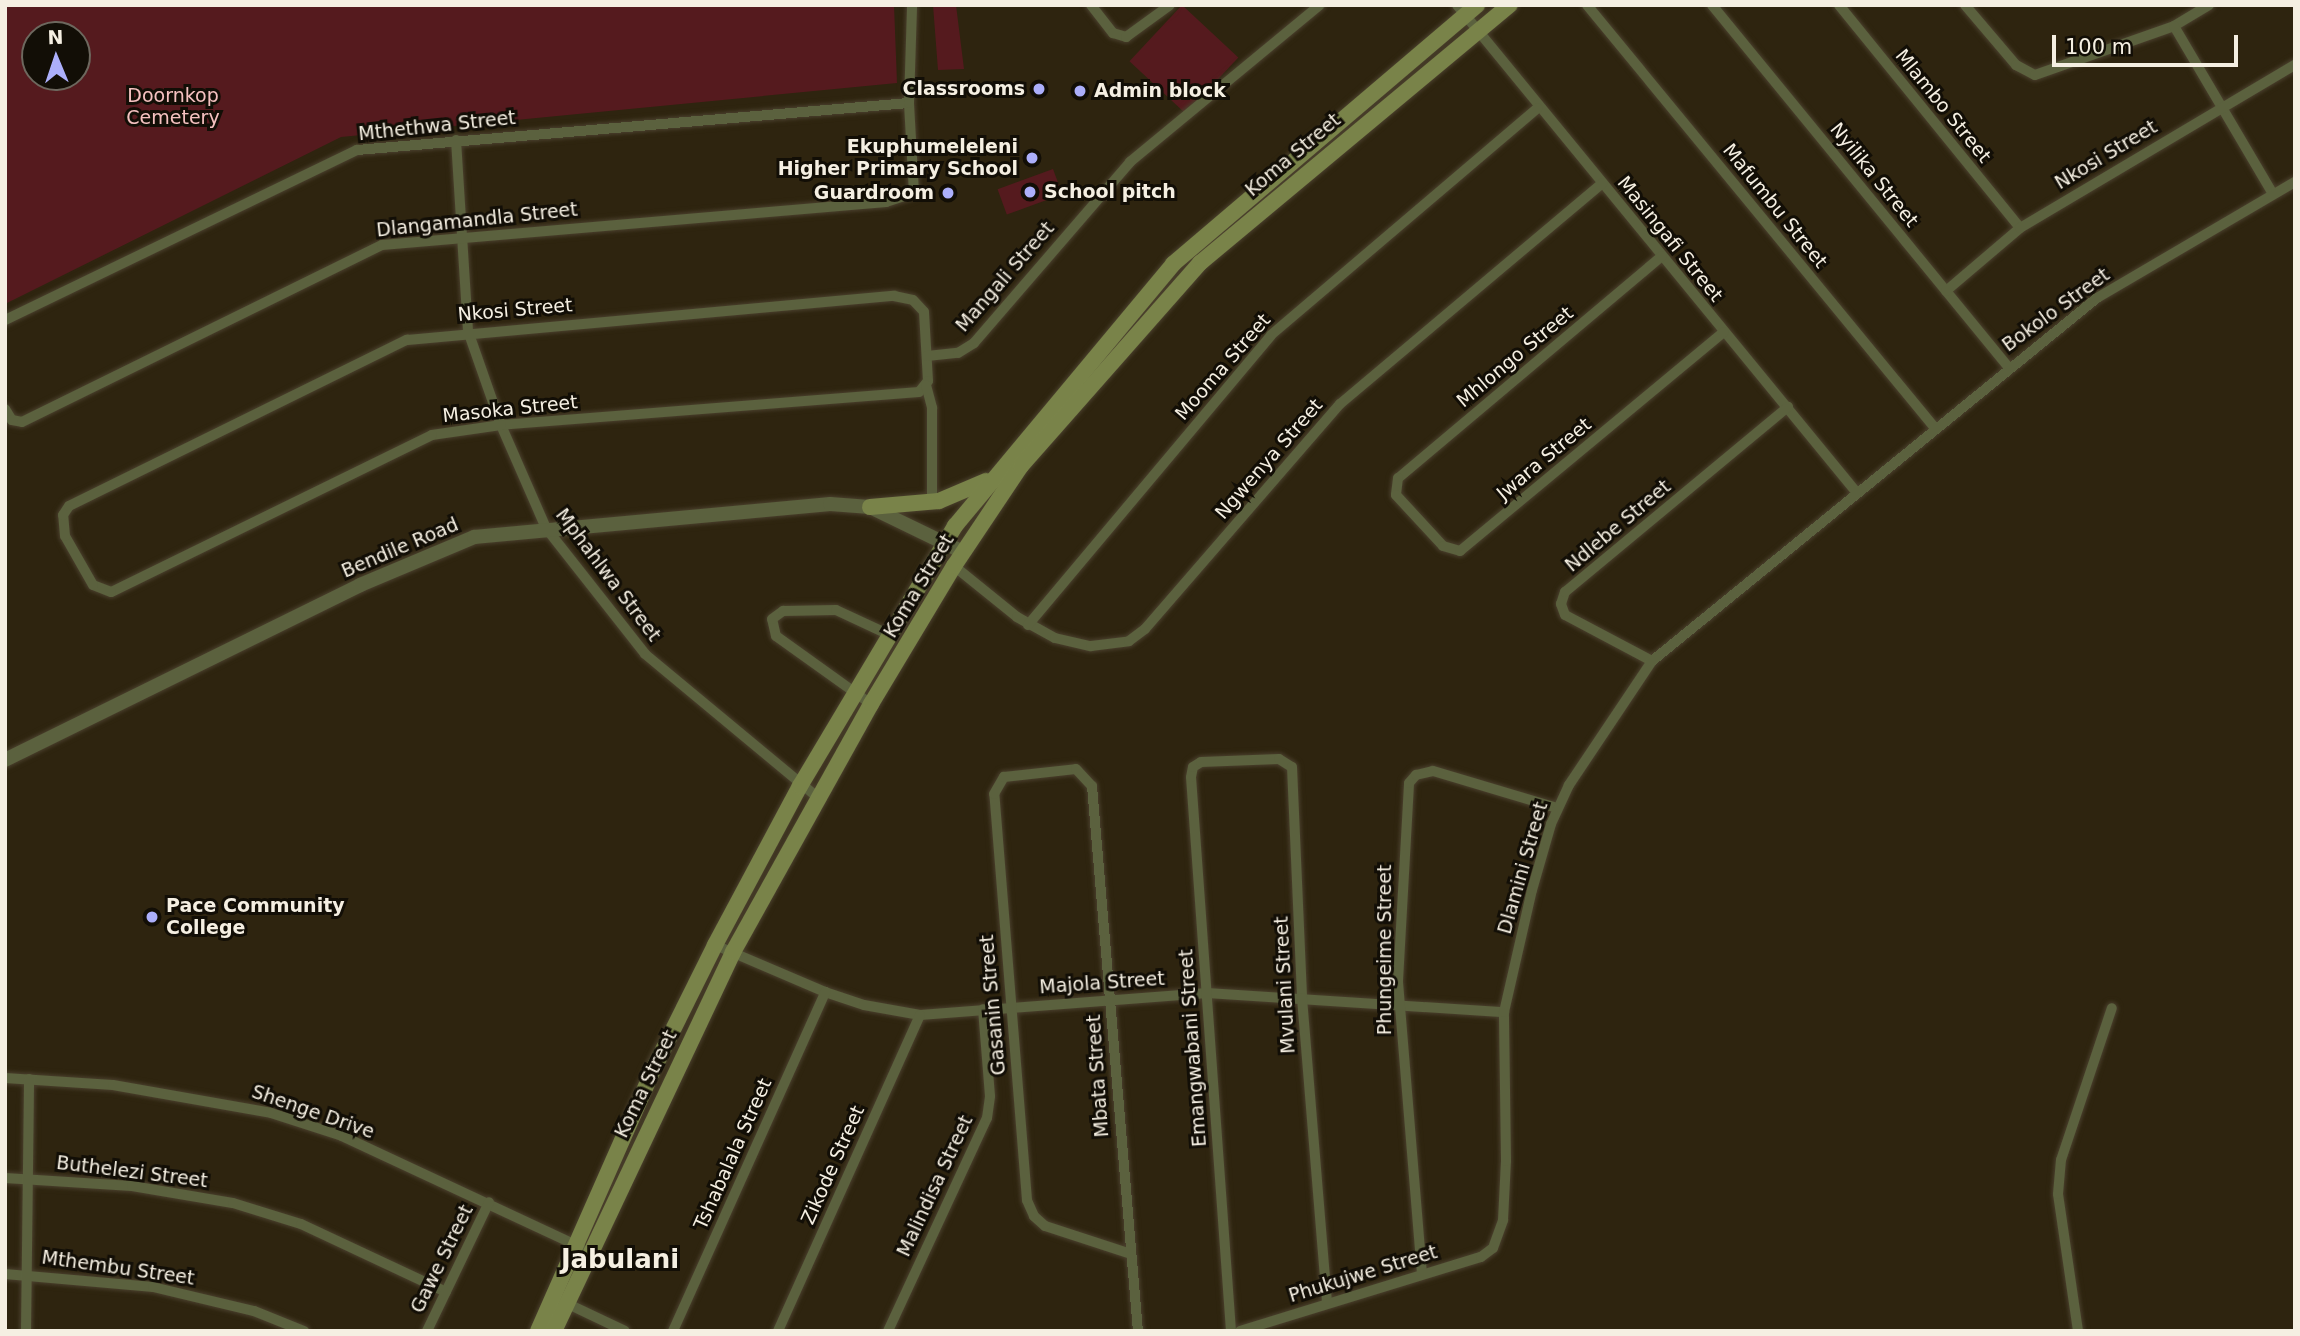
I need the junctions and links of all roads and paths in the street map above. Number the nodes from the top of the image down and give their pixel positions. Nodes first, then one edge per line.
1 (912, 5) edge
2 (1091, 5) edge
3 (1170, 5) edge
4 (1320, 5) edge
5 (1510, 5) edge
6 (1587, 5) edge
7 (1712, 5) edge
8 (1839, 5) edge
9 (1965, 5) edge
10 (2209, 5) edge
11 (1466, 8) edge
12 (2174, 26) junction
13 (1477, 31) junction
14 (2295, 65) edge
15 (909, 103) junction
16 (1538, 108) junction
17 (2221, 108) junction
18 (456, 140) junction
19 (2295, 182) edge
20 (1602, 183) junction
21 (2273, 194) junction
22 (2020, 228) junction
23 (461, 236) junction
24 (1662, 256) junction
25 (1946, 290) junction
26 (5, 320) edge
27 (468, 331) junction
28 (1724, 332) junction
29 (927, 356) junction
30 (2008, 366) junction
31 (923, 389) junction
32 (1788, 407) junction
33 (5, 409) edge
34 (501, 425) junction
35 (1935, 428) junction
36 (993, 478) junction
37 (1394, 488) joint
38 (1857, 493) junction
39 (932, 502) junction
40 (870, 507) junction
41 (63, 515) joint
42 (546, 528) junction
43 (946, 541) junction
44 (958, 559) junction
45 (1028, 625) junction
46 (892, 636) junction
47 (1652, 661) junction
48 (857, 694) junction
49 (872, 704) junction
50 (5, 760) edge
51 (1195, 765) joint
52 (1087, 777) joint
53 (800, 786) junction
54 (817, 797) junction
55 (1557, 808) junction
56 (715, 945) junction
57 (733, 952) junction
58 (825, 992) junction
59 (1207, 993) junction
60 (1301, 998) junction
61 (1110, 1000) junction
62 (1399, 1005) junction
63 (1011, 1008) junction
64 (2112, 1008) dead end
65 (983, 1009) junction
66 (1504, 1012) junction
67 (920, 1015) junction
68 (5, 1078) edge
69 (29, 1079) junction
70 (5, 1178) edge
71 (31, 1179) junction
72 (489, 1202) junction
73 (584, 1248) junction
74 (1493, 1248) joint
75 (1128, 1252) junction
76 (5, 1274) edge
77 (26, 1274) junction
78 (1422, 1274) junction
79 (446, 1292) junction
80 (1327, 1302) junction
81 (566, 1303) junction
82 (26, 1331) edge
83 (304, 1331) edge
84 (427, 1331) edge
85 (538, 1331) edge
86 (554, 1331) edge
87 (625, 1331) edge
88 (673, 1331) edge
89 (778, 1331) edge
90 (888, 1331) edge
91 (1138, 1331) edge
92 (1231, 1331) edge
93 (1240, 1331) edge
94 (2078, 1331) edge

1 - 15 street
2 - 3 street
4 - 29 street, Mangali Street
5 - 13 main road, Koma Street
6 - 35 street, Mafumbu Street
7 - 25 street, Nyilika Street
8 - 22 street, Mlambo Street
9 - 12 street
10 - 12 street
11 - 13 street, Masingafi Street
11 - 36 main road, Koma Street
12 - 17 street
13 - 16 street, Masingafi Street
13 - 44 main road, Koma Street
14 - 17 street, Nkosi Street
15 - 18 street, Mthethwa Street
15 - 23 street, Dlangamandla Street
16 - 20 street, Masingafi Street
16 - 45 street, Mooma Street
17 - 21 street
17 - 22 street, Nkosi Street
18 - 23 street, Mphahlwa Street
18 - 26 street, Mthethwa Street
19 - 21 street, Bokolo Street
20 - 24 street, Masingafi Street
20 - 45 street, Ngwenya Street
21 - 30 street, Bokolo Street
22 - 25 street, Nkosi Street
23 - 27 street, Mphahlwa Street
23 - 33 street, Dlangamandla Street
24 - 28 street, Masingafi Street
24 - 37 street, Mhlongo Street
25 - 30 street, Nyilika Street
27 - 29 street, Nkosi Street
27 - 34 street, Mphahlwa Street
27 - 41 street, Nkosi Street
28 - 32 street, Masingafi Street
28 - 37 street, Jwara Street
29 - 31 street, Nkosi Street
30 - 35 street, Bokolo Street
31 - 34 street, Masoka Street
31 - 39 street, Nkosi Street
32 - 38 street, Masingafi Street
32 - 47 street, Ndlebe Street
34 - 41 street, Masoka Street
34 - 42 street, Mphahlwa Street
35 - 38 street, Bokolo Street
36 - 39 main road
36 - 43 main road, Koma Street
38 - 47 street, Dlamini Street
39 - 40 main road
40 - 42 street, Bendile Road
40 - 43 street, Bendile Road
42 - 50 street, Bendile Road
42 - 53 street, Mphahlwa Street
43 - 44 street, Bendile Road
43 - 46 main road, Koma Street
44 - 45 street, Ngwenya Street
44 - 49 main road, Koma Street
46 - 48 main road, Koma Street
46 - 48 street
47 - 55 street, Dlamini Street
48 - 49 street
48 - 53 main road, Koma Street
49 - 54 main road, Koma Street
51 - 59 street, Emangwabani Street
51 - 60 street, Mvulani Street
52 - 61 street, Mbata Street
52 - 63 street, Gasanin Street
53 - 54 street, Mphahlwa Street
53 - 56 main road, Koma Street
54 - 57 main road, Koma Street
55 - 62 street, Phungeime Street
55 - 66 street, Dlamini Street
56 - 57 street, Majola Street
56 - 73 main road, Koma Street
57 - 58 street, Majola Street
57 - 73 main road, Koma Street
58 - 67 street, Majola Street
58 - 88 street, Tshabalala Street
59 - 60 street, Majola Street
59 - 61 street, Majola Street
59 - 92 street, Emangwabani Street
60 - 62 street, Majola Street
60 - 80 street, Mvulani Street
61 - 63 street, Majola Street
61 - 75 street, Mbata Street
62 - 66 street, Majola Street
62 - 78 street, Phungeime Street
63 - 65 street, Majola Street
63 - 75 street, Gasanin Street
64 - 94 street
65 - 67 street, Majola Street
65 - 90 street, Malindisa Street
66 - 74 street, Dlamini Street
67 - 89 street, Zikode Street
68 - 69 street, Shenge Drive
69 - 71 street
69 - 72 street, Shenge Drive
70 - 71 street, Buthelezi Street
71 - 77 street
71 - 79 street, Buthelezi Street
72 - 73 street, Shenge Drive
72 - 79 street, Gawe Street
73 - 81 main road, Koma Street
73 - 85 main road, Koma Street
74 - 78 street, Phukujwe Street
75 - 91 street, Mbata Street
76 - 77 street, Mthembu Street
77 - 82 street
77 - 83 street, Mthembu Street
78 - 80 street, Phukujwe Street
79 - 84 street, Gawe Street
80 - 93 street, Phukujwe Street
81 - 86 main road, Koma Street
81 - 87 street

